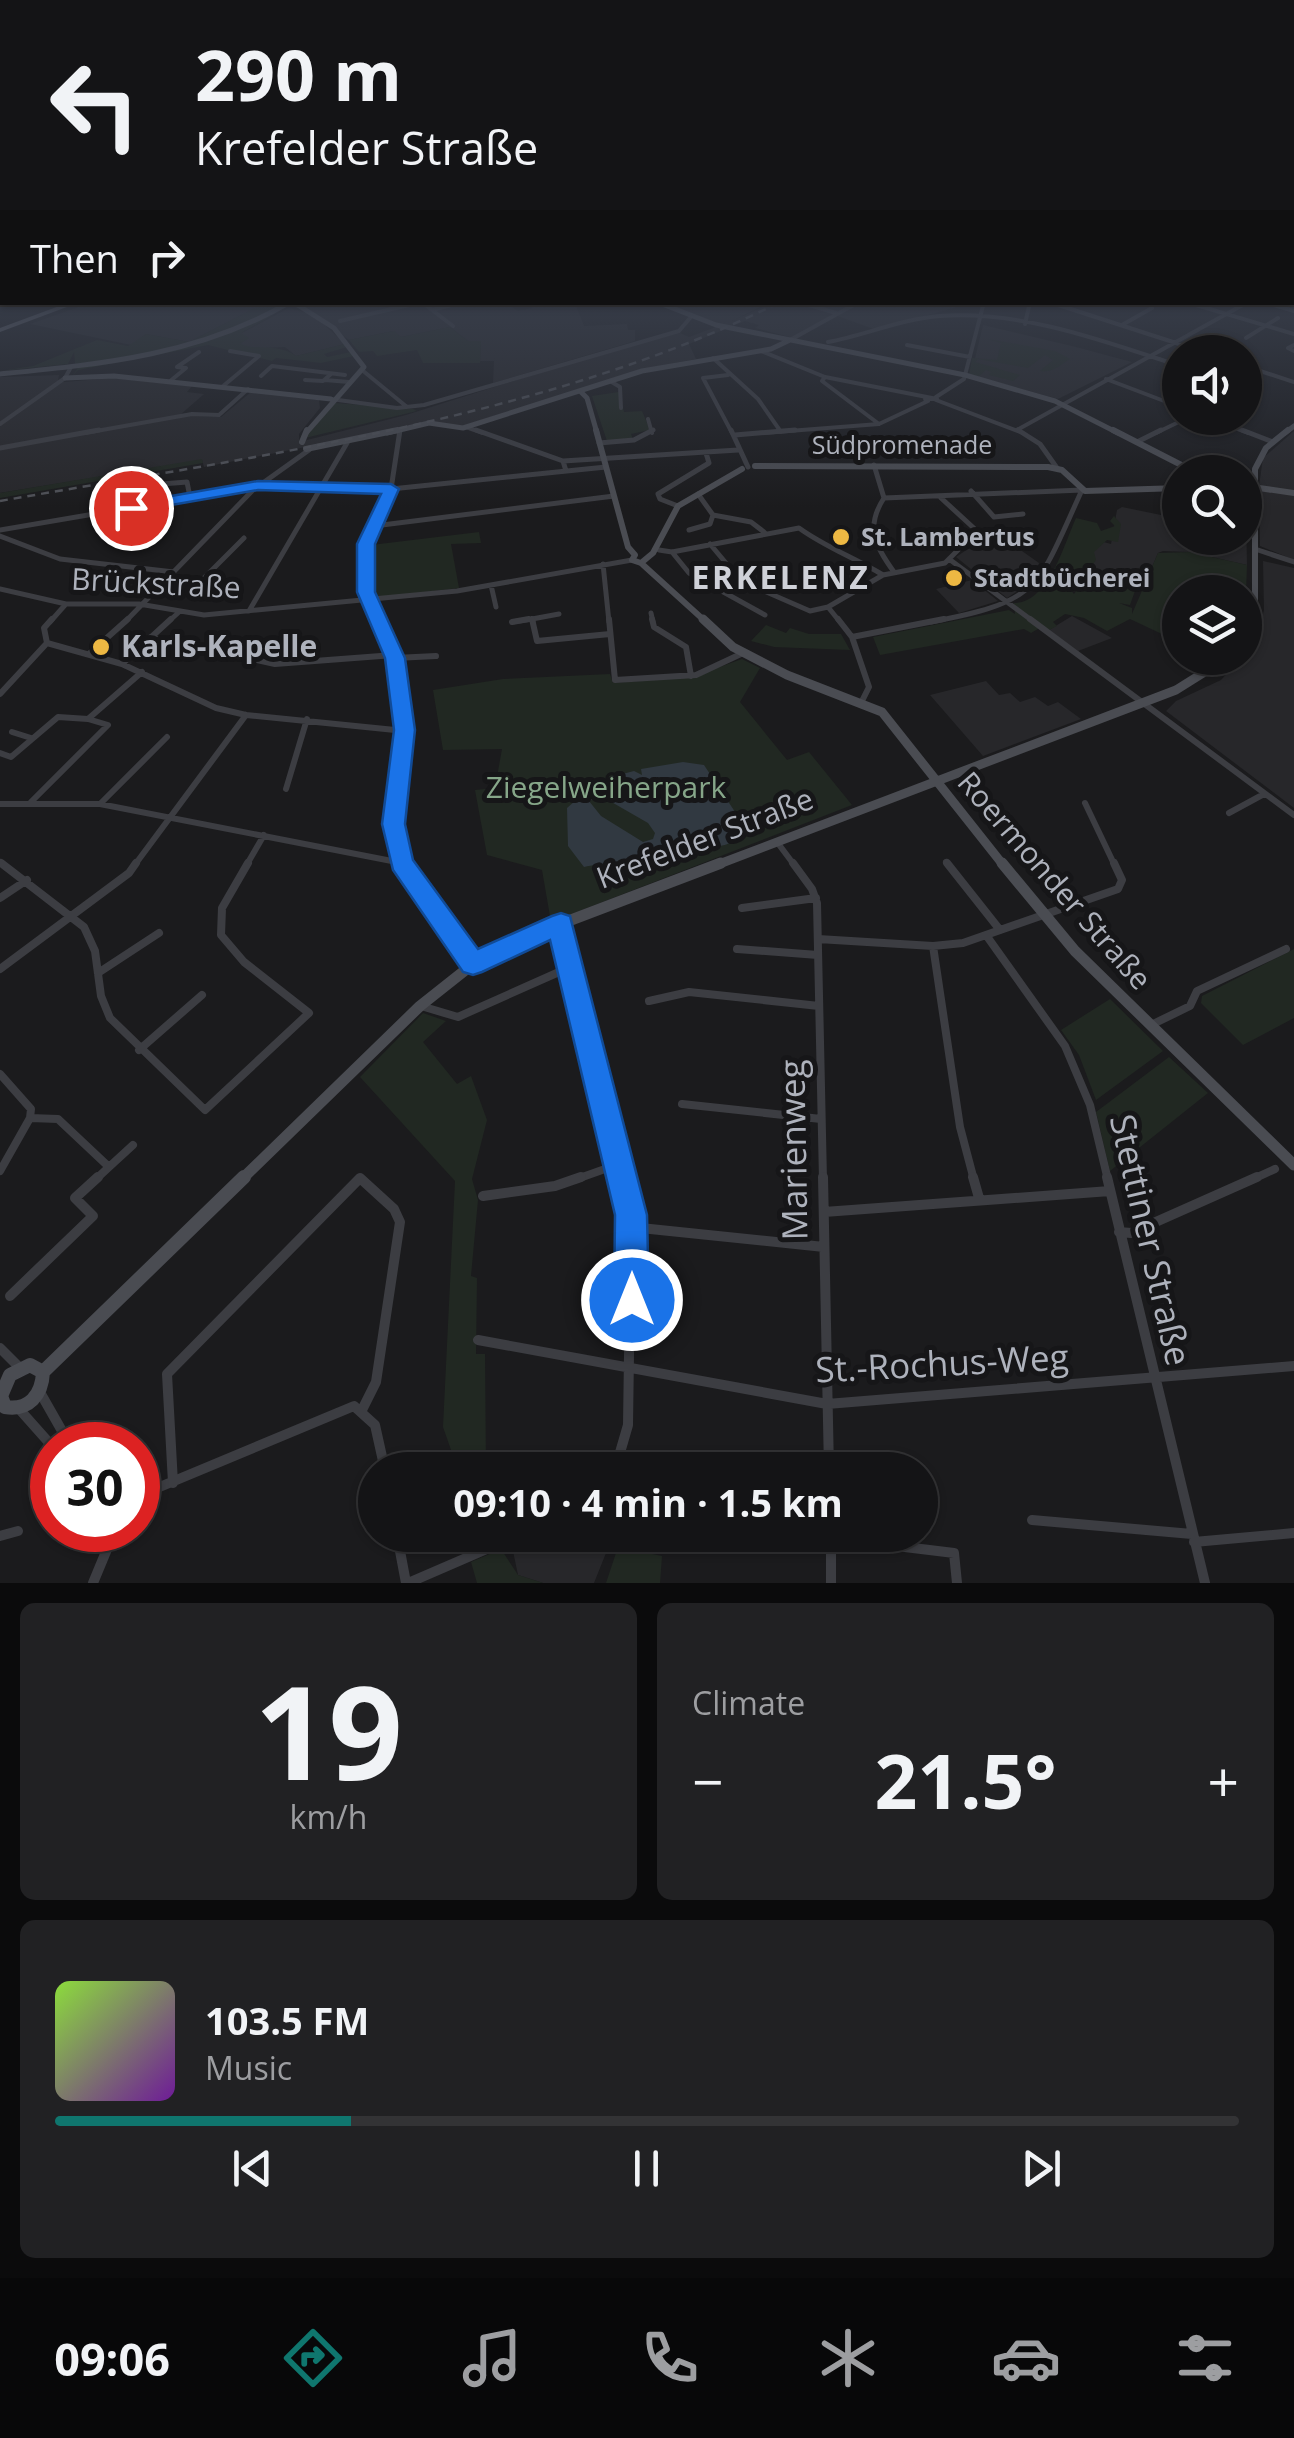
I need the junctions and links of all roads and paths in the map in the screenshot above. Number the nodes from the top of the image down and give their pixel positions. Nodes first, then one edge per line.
1 (132, 359) edge
2 (188, 359) edge
3 (255, 359) edge
4 (359, 359) edge
5 (583, 359) edge
6 (708, 359) edge
7 (714, 359) edge
8 (780, 359) edge
9 (882, 359) edge
10 (970, 359) edge
11 (1142, 359) edge
12 (293, 368) junction
13 (362, 370) junction
14 (1262, 371) edge
15 (68, 373) junction
16 (331, 373) junction
17 (0, 374) edge
18 (728, 375) junction
19 (261, 376) dead end
20 (284, 376) dead end
21 (965, 376) junction
22 (347, 378) junction
23 (825, 378) junction
24 (1105, 379) junction
25 (304, 380) dead end
26 (324, 380) junction
27 (610, 381) junction
28 (169, 382) junction
29 (1294, 382) edge
30 (222, 387) junction
31 (248, 389) junction
32 (580, 391) junction
33 (331, 399) junction
34 (927, 399) junction
35 (936, 399) junction
36 (1162, 400) edge
37 (1060, 403) junction
38 (408, 408) junction
39 (622, 408) dead end
40 (648, 419) dead end
41 (0, 424) edge
42 (879, 424) junction
43 (466, 427) junction
44 (1293, 428) edge
45 (400, 430) junction
46 (1017, 430) junction
47 (1162, 430) edge
48 (781, 432) junction
49 (735, 435) junction
50 (1254, 435) edge
51 (599, 442) junction
52 (1136, 442) junction
53 (1273, 442) junction
54 (347, 443) junction
55 (306, 447) junction
56 (0, 448) edge
57 (738, 450) junction
58 (706, 454) junction
59 (1162, 455) edge
60 (1261, 455) edge
61 (563, 460) junction
62 (604, 463) junction
63 (873, 464) junction
64 (748, 467) junction
65 (1056, 468) junction
66 (566, 471) junction
67 (162, 484) dead end
68 (258, 486) junction
69 (322, 487) junction
70 (1162, 488) edge
71 (1262, 488) edge
72 (391, 489) junction
73 (1082, 490) junction
74 (971, 491) junction
75 (1294, 493) edge
76 (698, 494) junction
77 (614, 496) junction
78 (940, 497) junction
79 (190, 498) junction
80 (884, 498) junction
81 (678, 506) junction
82 (1022, 514) dead end
83 (713, 515) junction
84 (374, 526) junction
85 (689, 530) dead end
86 (764, 532) junction
87 (0, 533) edge
88 (244, 538) dead end
89 (710, 544) junction
90 (658, 550) junction
91 (1262, 551) edge
92 (672, 552) junction
93 (639, 558) junction
94 (949, 559) junction
95 (1294, 562) edge
96 (602, 564) junction
97 (175, 572) junction
98 (894, 572) junction
99 (883, 575) junction
100 (491, 586) junction
101 (0, 588) edge
102 (160, 588) junction
103 (368, 602) junction
104 (66, 604) junction
105 (144, 604) junction
106 (1007, 604) junction
107 (496, 607) dead end
108 (828, 607) junction
109 (248, 612) junction
110 (178, 613) junction
111 (651, 613) dead end
112 (559, 614) dead end
113 (765, 616) dead end
114 (532, 619) junction
115 (512, 622) dead end
116 (610, 634) junction
117 (852, 636) junction
118 (151, 637) junction
119 (48, 643) junction
120 (89, 653) junction
121 (743, 654) junction
122 (394, 656) junction
123 (436, 656) dead end
124 (122, 664) junction
125 (142, 672) junction
126 (1204, 675) edge
127 (690, 676) junction
128 (0, 694) edge
129 (862, 701) junction
130 (1142, 704) junction
131 (246, 715) junction
132 (88, 719) junction
133 (308, 719) junction
134 (405, 730) junction
135 (12, 732) dead end
136 (167, 736) dead end
137 (33, 739) junction
138 (0, 753) edge
139 (934, 782) junction
140 (286, 789) dead end
141 (1264, 794) junction
142 (31, 803) junction
143 (1085, 803) dead end
144 (0, 804) edge
145 (100, 804) junction
146 (1229, 812) dead end
147 (174, 816) junction
148 (1294, 816) edge
149 (264, 836) junction
150 (778, 842) junction
151 (0, 862) edge
152 (946, 862) dead end
153 (402, 863) junction
154 (27, 880) junction
155 (0, 898) edge
156 (816, 898) junction
157 (742, 908) dead end
158 (1042, 914) junction
159 (73, 915) junction
160 (561, 923) junction
161 (1000, 930) junction
162 (160, 933) dead end
163 (986, 934) junction
164 (818, 939) junction
165 (933, 946) junction
166 (737, 949) dead end
167 (1286, 950) dead end
168 (818, 955) junction
169 (473, 964) junction
170 (0, 968) edge
171 (568, 968) junction
172 (98, 973) junction
173 (202, 996) dead end
174 (649, 1001) dead end
175 (420, 1006) junction
176 (819, 1006) junction
177 (1150, 1026) junction
178 (139, 1050) junction
179 (0, 1074) edge
180 (682, 1104) dead end
181 (30, 1118) junction
182 (821, 1118) junction
183 (133, 1145) dead end
184 (619, 1164) junction
185 (1294, 1165) edge
186 (109, 1167) junction
187 (1275, 1169) dead end
188 (0, 1171) edge
189 (1110, 1190) junction
190 (483, 1196) dead end
191 (979, 1198) junction
192 (824, 1212) junction
193 (632, 1228) junction
194 (1120, 1232) junction
195 (824, 1248) junction
196 (10, 1296) dead end
197 (478, 1340) dead end
198 (0, 1348) edge
199 (1294, 1366) edge
200 (20, 1368) junction
201 (629, 1368) junction
202 (42, 1372) junction
203 (2, 1377) edge
204 (1153, 1377) junction
205 (40, 1390) junction
206 (826, 1404) junction
207 (8, 1410) edge
208 (362, 1410) junction
209 (57, 1422) edge
210 (30, 1428) edge
211 (382, 1452) edge
212 (620, 1452) edge
213 (828, 1452) edge
214 (173, 1483) junction
215 (160, 1488) edge
216 (1032, 1520) dead end
217 (18, 1531) dead end
218 (1294, 1534) edge
219 (0, 1536) edge
220 (1193, 1538) junction
221 (938, 1551) edge
222 (106, 1552) edge
223 (401, 1552) edge
224 (480, 1552) edge
225 (831, 1552) edge
226 (93, 1583) edge
227 (407, 1583) edge
228 (831, 1583) edge
229 (956, 1583) edge
230 (1205, 1583) edge

1 - 15 street
2 - 28 street
3 - 30 street
4 - 13 street
5 - 38 street
6 - 27 street
7 - 18 street
8 - 23 street
9 - 21 street
10 - 21 street
11 - 24 street
12 - 16 street
12 - 19 street
12 - 20 street
13 - 22 street
13 - 38 street
14 - 29 street
15 - 17 street
15 - 28 street
15 - 41 street
16 - 22 street
16 - 26 street
18 - 48 street
18 - 49 street
21 - 35 street
21 - 37 street
22 - 26 street
22 - 33 street
23 - 34 street
23 - 42 street
24 - 36 street
24 - 37 street
25 - 26 street
27 - 32 street
27 - 39 street
28 - 30 street
30 - 31 street
31 - 33 street
31 - 56 street
32 - 43 street
32 - 51 street
33 - 38 street
33 - 55 street
34 - 35 street
34 - 42 street
35 - 46 street
37 - 46 street
37 - 52 street
40 - 51 street
42 - 48 street
43 - 45 street
43 - 61 street
44 - 53 street
45 - 54 street
45 - 72 street
46 - 65 street
47 - 52 street
48 - 49 street
49 - 57 street
50 - 53 street
51 - 62 street
52 - 59 street
53 - 60 street
54 - 55 street
54 - 69 street
55 - 68 street
57 - 58 street
57 - 64 street
58 - 62 street
58 - 81 street
61 - 62 street
61 - 66 street
62 - 66 street
62 - 77 street
63 - 64 street, Südpromenade
63 - 65 street, Südpromenade
63 - 80 street
64 - 76 street
65 - 73 street
66 - 72 street
67 - 79 street
68 - 69 street
68 - 79 street
68 - 97 street
69 - 72 street
69 - 109 street
70 - 73 street
71 - 75 street
72 - 84 street
73 - 74 street
73 - 106 street
74 - 78 street
74 - 82 street
76 - 81 street
76 - 83 street
77 - 84 street
77 - 93 street
78 - 80 street
78 - 94 street
79 - 87 street
80 - 98 street
81 - 90 street
83 - 85 street
83 - 86 street
84 - 103 street
86 - 89 street
86 - 99 street
87 - 97 street
88 - 102 street
89 - 92 street
89 - 108 street
90 - 92 street
90 - 93 street, Brückstraße
91 - 95 street
92 - 113 street
93 - 96 street, Brückstraße
93 - 121 street
94 - 98 street
94 - 106 street
96 - 100 street, Brückstraße
96 - 116 street
97 - 102 street
98 - 99 street
99 - 108 street
100 - 103 street, Brückstraße
100 - 107 street
101 - 104 street, Brückstraße
102 - 105 street
103 - 109 street, Brückstraße
103 - 122 street
104 - 105 street, Brückstraße
104 - 119 street
105 - 110 street, Brückstraße
105 - 120 street
106 - 117 street
106 - 130 street
108 - 117 street
109 - 110 street, Brückstraße
110 - 118 street
111 - 127 street
112 - 114 street
114 - 115 street
114 - 116 street
116 - 127 street
117 - 129 street
118 - 122 street
118 - 124 street
119 - 120 street
119 - 128 street
120 - 124 street
121 - 127 street
121 - 129 street
122 - 123 street
122 - 134 street
124 - 125 street
125 - 131 street
125 - 132 street
126 - 130 street, Krefelder Straße
129 - 139 street, Roermonder Straße
130 - 139 street, Krefelder Straße
130 - 141 street
131 - 133 street
131 - 147 street
132 - 137 street
132 - 142 street
133 - 134 street
133 - 140 street
134 - 153 street
135 - 137 street
136 - 145 street
137 - 138 street
139 - 150 street, Krefelder Straße
139 - 158 street, Roermonder Straße
141 - 146 street
141 - 148 street
142 - 144 street
142 - 145 street
143 - 158 street
145 - 147 street
147 - 149 street
147 - 159 street
149 - 153 street
149 - 178 street
150 - 156 street
150 - 160 street, Krefelder Straße
151 - 154 street
152 - 161 street
153 - 169 street
154 - 155 street
154 - 159 street
156 - 157 street
156 - 164 street, Marienweg
158 - 161 street
158 - 177 street, Roermonder Straße
159 - 170 street
159 - 172 street
160 - 169 street, Krefelder Straße
160 - 171 street
161 - 163 street
162 - 172 street
163 - 165 street
163 - 189 street, Stettiner Straße
164 - 165 street
164 - 168 street, Marienweg
165 - 191 street
166 - 168 street
167 - 177 street
168 - 176 street, Marienweg
169 - 175 street, Krefelder Straße
171 - 175 street
171 - 184 street
172 - 178 street
173 - 178 street
174 - 176 street
175 - 202 street, Krefelder Straße
176 - 182 street, Marienweg
177 - 185 street, Roermonder Straße
179 - 181 street
180 - 182 street
181 - 186 street
181 - 188 street
182 - 192 street, Marienweg
183 - 186 street
184 - 190 street
184 - 193 street
186 - 196 street
187 - 194 street
189 - 191 street
189 - 194 street, Stettiner Straße
191 - 192 street
192 - 195 street, Marienweg
193 - 195 street
193 - 201 street
194 - 204 street, Stettiner Straße
195 - 206 street, Marienweg
197 - 201 street, St.-Rochus-Weg
198 - 200 street
199 - 204 street, St.-Rochus-Weg
200 - 202 street
200 - 203 street
201 - 206 street, St.-Rochus-Weg
201 - 212 street
202 - 205 street
203 - 207 street
204 - 206 street, St.-Rochus-Weg
204 - 220 street, Stettiner Straße
205 - 207 street
205 - 209 street
206 - 213 street, Marienweg
207 - 210 street
208 - 211 street
208 - 214 street
208 - 214 street
214 - 215 street
216 - 220 street
217 - 219 street
218 - 220 street
220 - 230 street, Stettiner Straße
221 - 229 street
222 - 226 street
223 - 227 street
224 - 227 street
225 - 228 street

